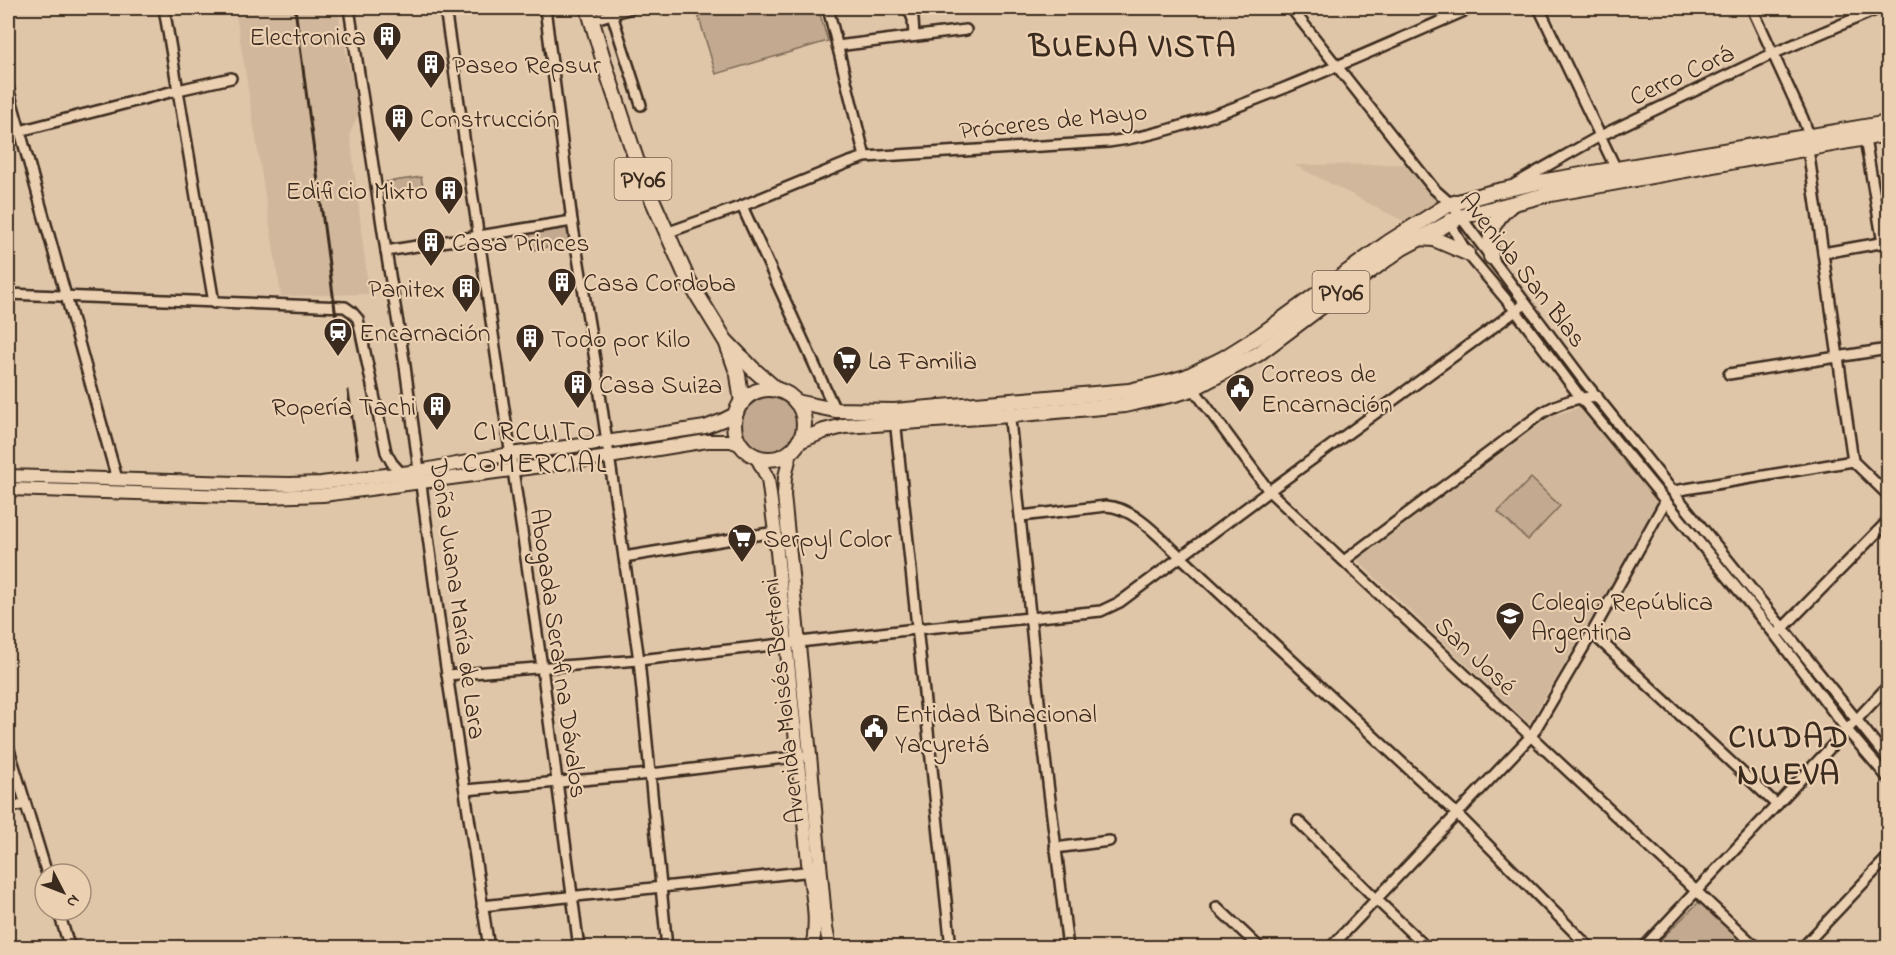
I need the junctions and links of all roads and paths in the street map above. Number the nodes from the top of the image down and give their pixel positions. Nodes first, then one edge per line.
1 (164, 8) edge
2 (349, 8) edge
3 (445, 8) edge
4 (545, 8) edge
5 (631, 8) edge
6 (828, 8) edge
7 (908, 8) edge
8 (1291, 8) edge
9 (1471, 8) edge
10 (1539, 8) edge
11 (1752, 8) edge
12 (1880, 8) edge
13 (611, 11) edge
14 (590, 14) edge
15 (966, 30) dead end
16 (914, 36) junction
17 (837, 46) junction
18 (1772, 54) junction
19 (1339, 66) junction
20 (231, 78) dead end
21 (8, 88) edge
22 (178, 90) junction
23 (641, 105) dead end
24 (1888, 123) edge
25 (20, 132) junction
26 (8, 134) edge
27 (1888, 135) edge
28 (1600, 136) junction
29 (1865, 139) junction
30 (1808, 142) junction
31 (865, 157) junction
32 (1616, 169) junction
33 (1507, 189) junction
34 (1515, 202) junction
35 (742, 206) junction
36 (1447, 206) junction
37 (1455, 219) junction
38 (573, 221) junction
39 (666, 233) junction
40 (477, 235) junction
41 (1419, 238) junction
42 (1886, 242) edge
43 (386, 251) junction
44 (1467, 253) junction
45 (1823, 253) junction
46 (1491, 257) junction
47 (8, 294) edge
48 (65, 296) junction
49 (214, 303) junction
50 (1525, 304) junction
51 (1515, 310) junction
52 (725, 340) junction
53 (1888, 350) edge
54 (1838, 357) junction
55 (1729, 374) dead end
56 (1189, 383) junction
57 (777, 390) junction
58 (1597, 396) junction
59 (1581, 398) junction
60 (796, 402) junction
61 (740, 408) junction
62 (1009, 409) junction
63 (835, 410) junction
64 (895, 417) junction
65 (606, 442) junction
66 (742, 446) junction
67 (795, 446) junction
68 (510, 454) junction
69 (756, 456) junction
70 (609, 457) junction
71 (1853, 461) junction
72 (512, 469) junction
73 (400, 473) junction
74 (8, 476) edge
75 (420, 477) junction
76 (117, 479) junction
77 (8, 489) edge
78 (1269, 491) junction
79 (1674, 491) junction
80 (1888, 495) edge
81 (1665, 502) junction
82 (1021, 516) junction
83 (1888, 521) edge
84 (775, 532) junction
85 (1181, 556) junction
86 (624, 557) junction
87 (1345, 560) junction
88 (1032, 619) junction
89 (1784, 627) junction
90 (916, 629) junction
91 (1592, 633) junction
92 (1776, 636) junction
93 (799, 642) junction
94 (786, 643) junction
95 (639, 660) junction
96 (542, 667) junction
97 (447, 675) junction
98 (1888, 686) edge
99 (1856, 720) junction
100 (1847, 730) junction
101 (1532, 735) junction
102 (8, 746) edge
103 (804, 756) junction
104 (1888, 759) edge
105 (651, 774) junction
106 (1888, 778) edge
107 (557, 782) junction
108 (465, 790) junction
109 (25, 804) junction
110 (1777, 805) junction
111 (8, 808) edge
112 (1457, 814) junction
113 (1298, 821) dead end
114 (1109, 841) dead end
115 (1055, 848) junction
116 (1888, 857) edge
117 (43, 862) edge
118 (815, 871) junction
119 (660, 887) junction
120 (1696, 891) junction
121 (572, 897) junction
122 (1376, 899) junction
123 (482, 906) junction
124 (1217, 907) dead end
125 (62, 922) edge
126 (70, 948) edge
127 (489, 948) edge
128 (579, 948) edge
129 (667, 948) edge
130 (812, 948) edge
131 (830, 948) edge
132 (951, 948) edge
133 (1068, 948) edge
134 (1260, 948) edge
135 (1330, 948) edge
136 (1427, 948) edge
137 (1590, 948) edge
138 (1642, 948) edge
139 (1757, 948) edge
140 (1802, 948) edge

1 - 22 street
2 - 43 street, Doña Juana María de Lara
3 - 40 street, Abogada Serafina Dávalos
4 - 38 street
5 - 13 street
6 - 17 street
7 - 16 street
8 - 19 street, Avenida San Blas
9 - 19 street, Próceres de Mayo
10 - 28 street
11 - 18 street
12 - 18 street, Cerro Corá
13 - 14 street
13 - 23 street
14 - 39 highway, PY06
15 - 16 street
16 - 17 street
17 - 31 street
18 - 28 street, Cerro Corá
18 - 30 street
19 - 31 street, Próceres de Mayo
19 - 36 street, Avenida San Blas
20 - 22 street
21 - 25 street
22 - 25 street
22 - 49 street
24 - 30 highway, PY06
25 - 26 street
25 - 48 street
27 - 29 highway, PY06
28 - 32 street
28 - 33 street, Cerro Corá
29 - 30 highway, PY06
29 - 42 street
30 - 32 highway, PY06
30 - 34 highway, PY06
30 - 45 street
31 - 35 street, Próceres de Mayo
32 - 33 highway, PY06
33 - 36 highway, PY06
34 - 37 highway, PY06
34 - 46 highway
35 - 39 street, Próceres de Mayo
35 - 63 street
36 - 37 street, Avenida San Blas
36 - 56 highway, PY06
37 - 41 highway, PY06
37 - 44 street, Avenida San Blas
37 - 46 street, Avenida San Blas
38 - 40 street
38 - 65 street
39 - 52 highway, PY06
40 - 43 street
40 - 68 street, Abogada Serafina Dávalos
41 - 44 highway
41 - 56 highway, PY06
42 - 45 street
43 - 75 street, Doña Juana María de Lara
44 - 51 street, Avenida San Blas
45 - 54 street
46 - 50 street, Avenida San Blas
47 - 48 street
48 - 49 street
48 - 76 street
49 - 73 street
50 - 51 street
50 - 58 street, Avenida San Blas
51 - 59 street, Avenida San Blas
51 - 78 street
52 - 57 highway, PY06
52 - 61 highway, PY06
53 - 54 street
54 - 55 street
54 - 71 street
56 - 62 highway, PY06
56 - 78 street, San José
57 - 60 highway, PY06
57 - 61 highway
58 - 59 street
58 - 79 street, Avenida San Blas
59 - 81 street, Avenida San Blas
59 - 87 street
60 - 63 highway, PY06
60 - 67 highway
61 - 65 main road
61 - 66 highway, PY06
62 - 64 highway, PY06
62 - 82 street
63 - 64 highway, PY06
64 - 67 highway, PY06
64 - 90 street
65 - 68 main road
65 - 70 street
66 - 69 highway
66 - 70 main road
67 - 69 highway, PY06
67 - 93 main road, Avenida Moisés Bertoni
68 - 72 street, Abogada Serafina Dávalos
68 - 75 main road
69 - 84 main road, Avenida Moisés Bertoni
70 - 72 main road
70 - 86 street
71 - 79 street
71 - 80 street
72 - 75 main road
72 - 96 street, Abogada Serafina Dávalos
73 - 75 main road
73 - 76 main road
74 - 76 main road
75 - 77 main road
75 - 97 street, Doña Juana María de Lara
78 - 85 street
78 - 87 street, San José
79 - 89 street, Avenida San Blas
81 - 91 street
81 - 92 street, Avenida San Blas
82 - 85 street
82 - 88 street
83 - 89 street
84 - 86 street
84 - 94 main road, Avenida Moisés Bertoni
85 - 88 street
85 - 112 street
86 - 95 street
87 - 101 street, San José
88 - 90 street
88 - 115 street
89 - 92 street
89 - 99 street, Avenida San Blas
90 - 93 street
90 - 132 street
91 - 101 street
91 - 110 street
92 - 100 street, Avenida San Blas
93 - 94 street
93 - 103 main road, Avenida Moisés Bertoni
94 - 95 street
94 - 103 main road, Avenida Moisés Bertoni
95 - 96 street
95 - 105 street
96 - 97 street
96 - 107 street, Abogada Serafina Dávalos
97 - 108 street, Doña Juana María de Lara
98 - 99 street
99 - 100 street
99 - 104 street, Avenida San Blas
100 - 106 street, Avenida San Blas
100 - 110 street
101 - 112 street
101 - 120 street, San José
102 - 109 street
103 - 105 street
103 - 118 main road, Avenida Moisés Bertoni
105 - 107 street
105 - 119 street
107 - 108 street
107 - 121 street, Abogada Serafina Dávalos
108 - 123 street, Doña Juana María de Lara
109 - 111 street
109 - 117 street
110 - 120 street
112 - 122 street
112 - 137 street
113 - 122 street
114 - 115 street
115 - 133 street
116 - 140 street
118 - 119 street
118 - 130 main road, Avenida Moisés Bertoni
118 - 131 main road, Avenida Moisés Bertoni
119 - 121 street
119 - 129 street
120 - 138 street
120 - 139 street, San José
121 - 123 street
121 - 128 street, Abogada Serafina Dávalos
122 - 135 street
122 - 136 street
123 - 127 street, Doña Juana María de Lara
124 - 134 street
125 - 126 street

